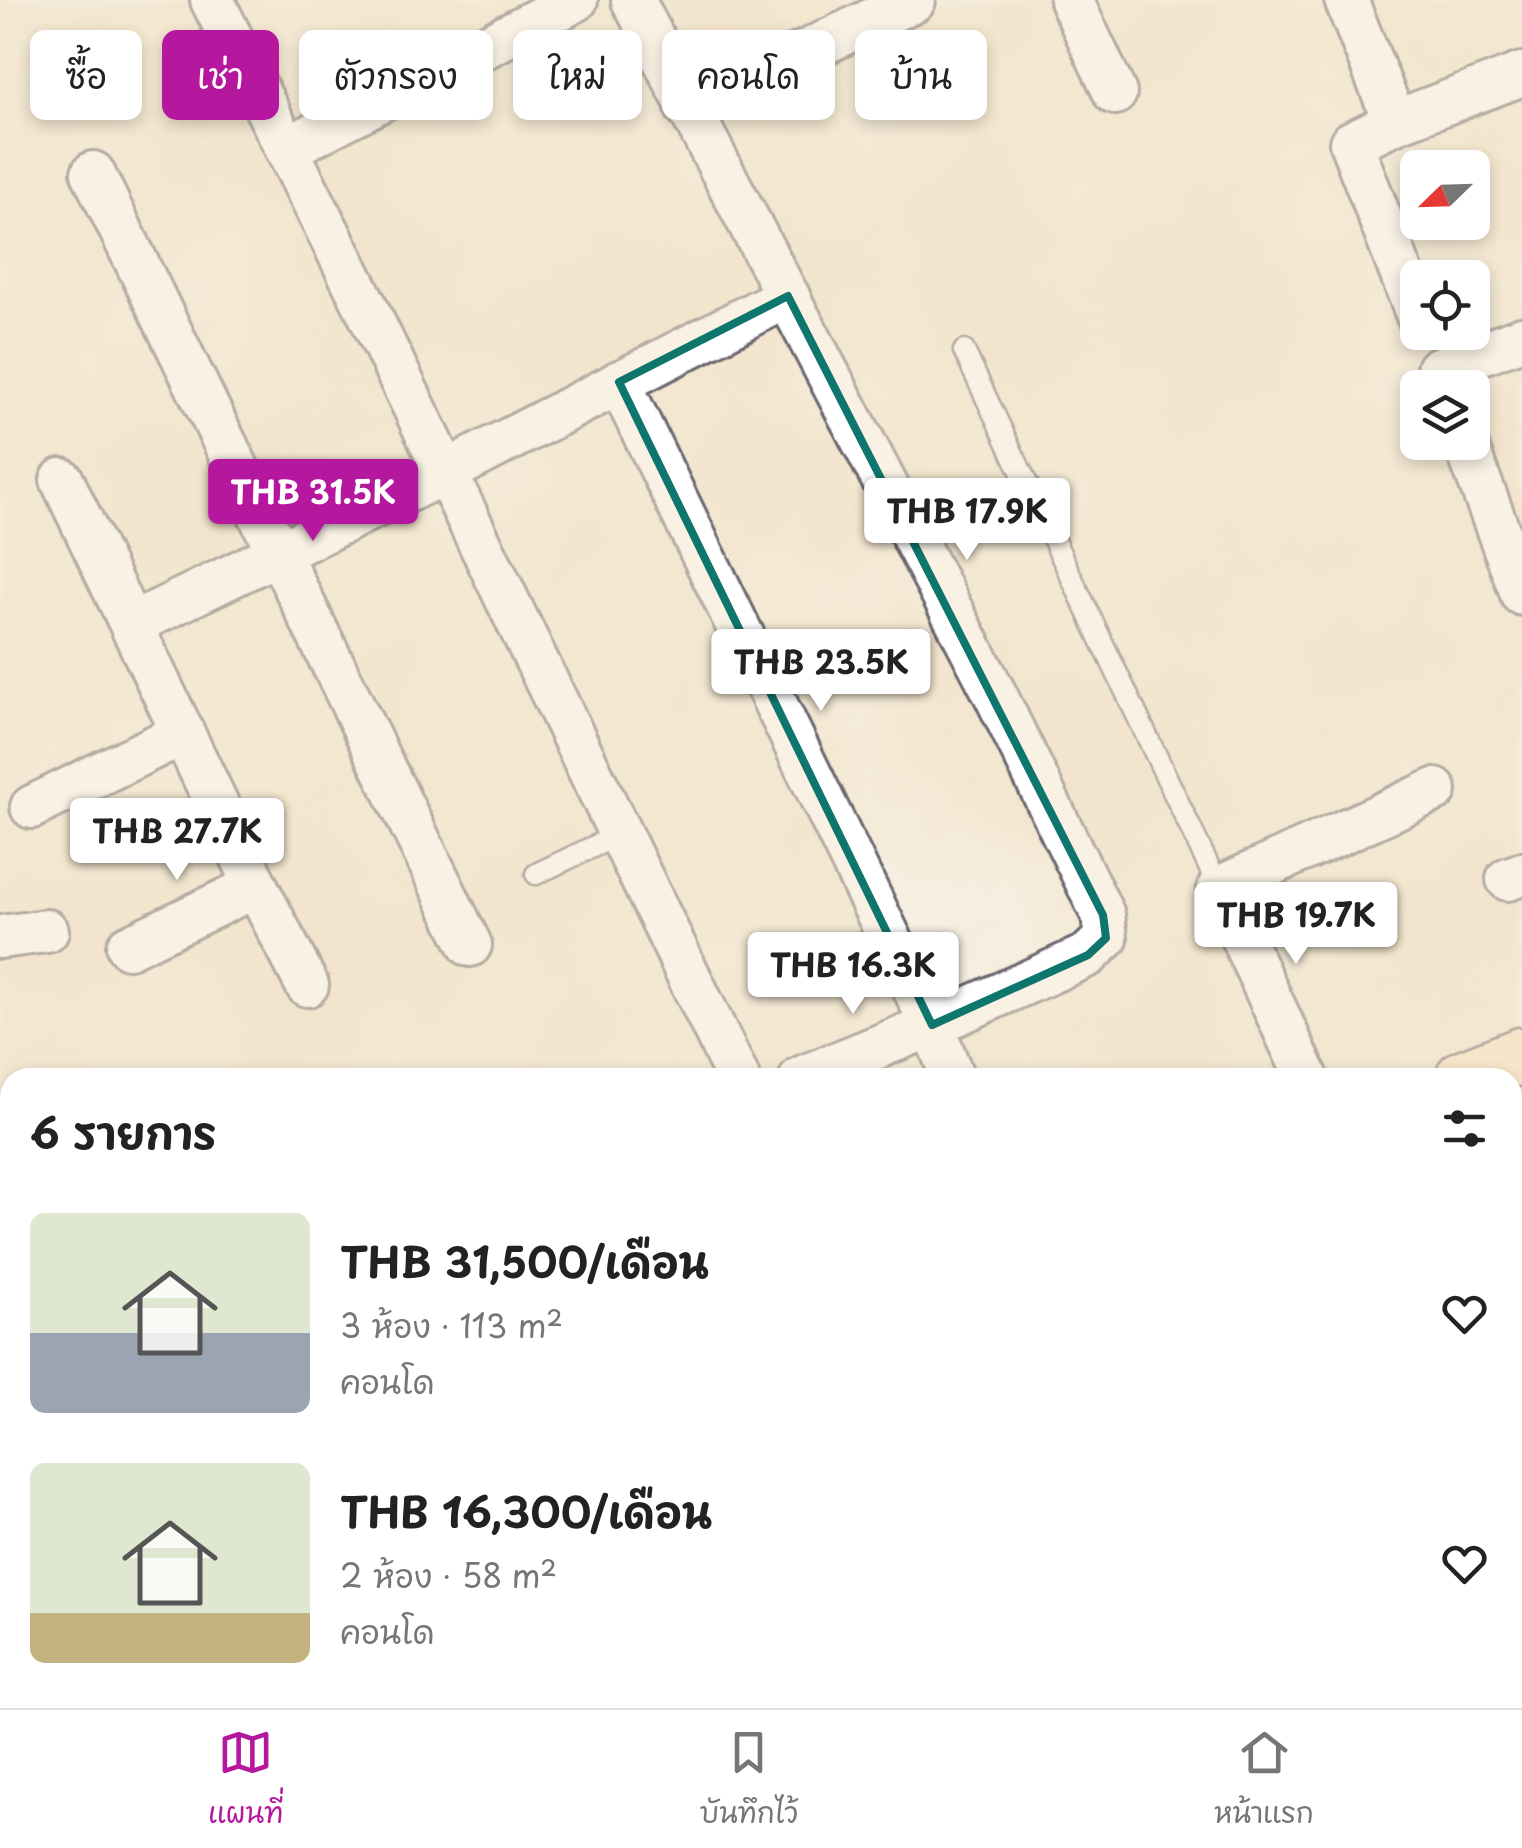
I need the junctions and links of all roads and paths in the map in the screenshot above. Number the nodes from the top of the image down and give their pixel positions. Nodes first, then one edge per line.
1 (212, 0) edge
2 (576, 0) edge
3 (633, 0) edge
4 (914, 0) edge
5 (1071, 0) edge
6 (1346, 0) edge
7 (868, 10) edge
8 (831, 30) edge
9 (662, 58) edge
10 (1522, 74) edge
11 (1115, 92) dead end
12 (693, 120) edge
13 (1394, 122) junction
14 (288, 148) junction
15 (93, 173) dead end
16 (1400, 270) edge
17 (788, 296) junction
18 (1522, 338) edge
19 (964, 351) dead end
20 (1435, 363) edge
21 (619, 382) junction
22 (1472, 460) edge
23 (446, 472) junction
24 (62, 480) dead end
25 (277, 553) junction
26 (1522, 594) edge
27 (132, 624) junction
28 (184, 733) junction
29 (1435, 790) dead end
30 (32, 808) dead end
31 (620, 834) junction
32 (536, 874) dead end
33 (256, 886) junction
34 (1219, 888) junction
35 (47, 931) dead end
36 (0, 937) edge
37 (470, 945) dead end
38 (128, 947) dead end
39 (307, 985) dead end
40 (932, 1024) junction
41 (1522, 1055) edge
42 (733, 1068) edge
43 (826, 1068) edge
44 (949, 1068) edge
45 (1301, 1068) edge
46 (1489, 1068) edge

1 - 14 street
2 - 14 street
3 - 9 street
4 - 7 street
5 - 11 street
6 - 13 street
7 - 8 street
10 - 13 street
12 - 17 street
13 - 16 street
14 - 23 street
15 - 25 street
17 - 21 street
17 - 40 street
18 - 20 street
19 - 34 lane
21 - 23 street
21 - 40 street
22 - 26 street
23 - 25 street
23 - 31 street
24 - 27 street
25 - 27 street
25 - 37 street
27 - 28 street
28 - 30 street
28 - 33 street
29 - 34 street
31 - 32 lane
31 - 42 street
33 - 38 street
33 - 39 street
34 - 45 street
35 - 36 street
40 - 43 street
40 - 44 street
41 - 46 main road

